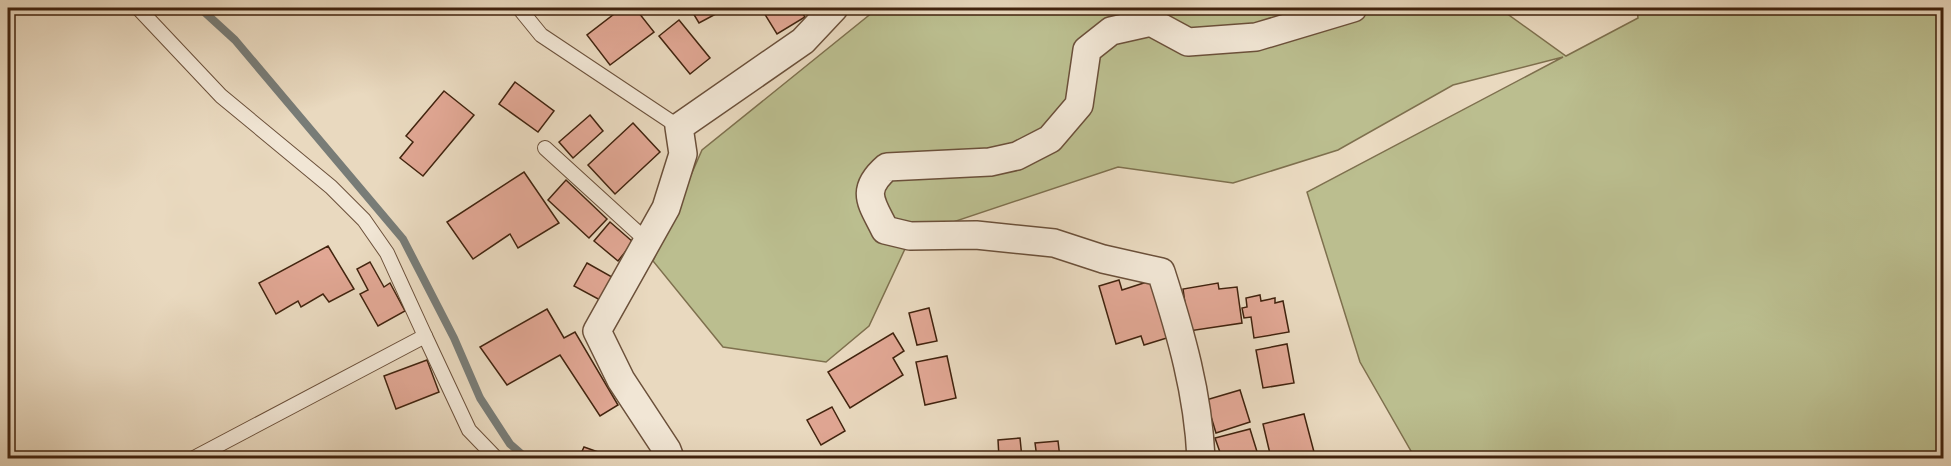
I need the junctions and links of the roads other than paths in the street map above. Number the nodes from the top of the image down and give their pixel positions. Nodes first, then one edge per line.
1 (138, 8) edge
2 (519, 8) edge
3 (834, 8) edge
4 (1353, 8) edge
5 (679, 127) junction
6 (545, 148) dead end
7 (647, 241) junction
8 (425, 336) junction
9 (194, 459) edge
10 (496, 459) edge
11 (670, 459) edge
12 (1201, 459) edge

1 - 8 lane
2 - 5 lane
3 - 5 street
4 - 12 street
5 - 7 street
6 - 7 lane
7 - 11 street
8 - 9 lane
8 - 10 lane

